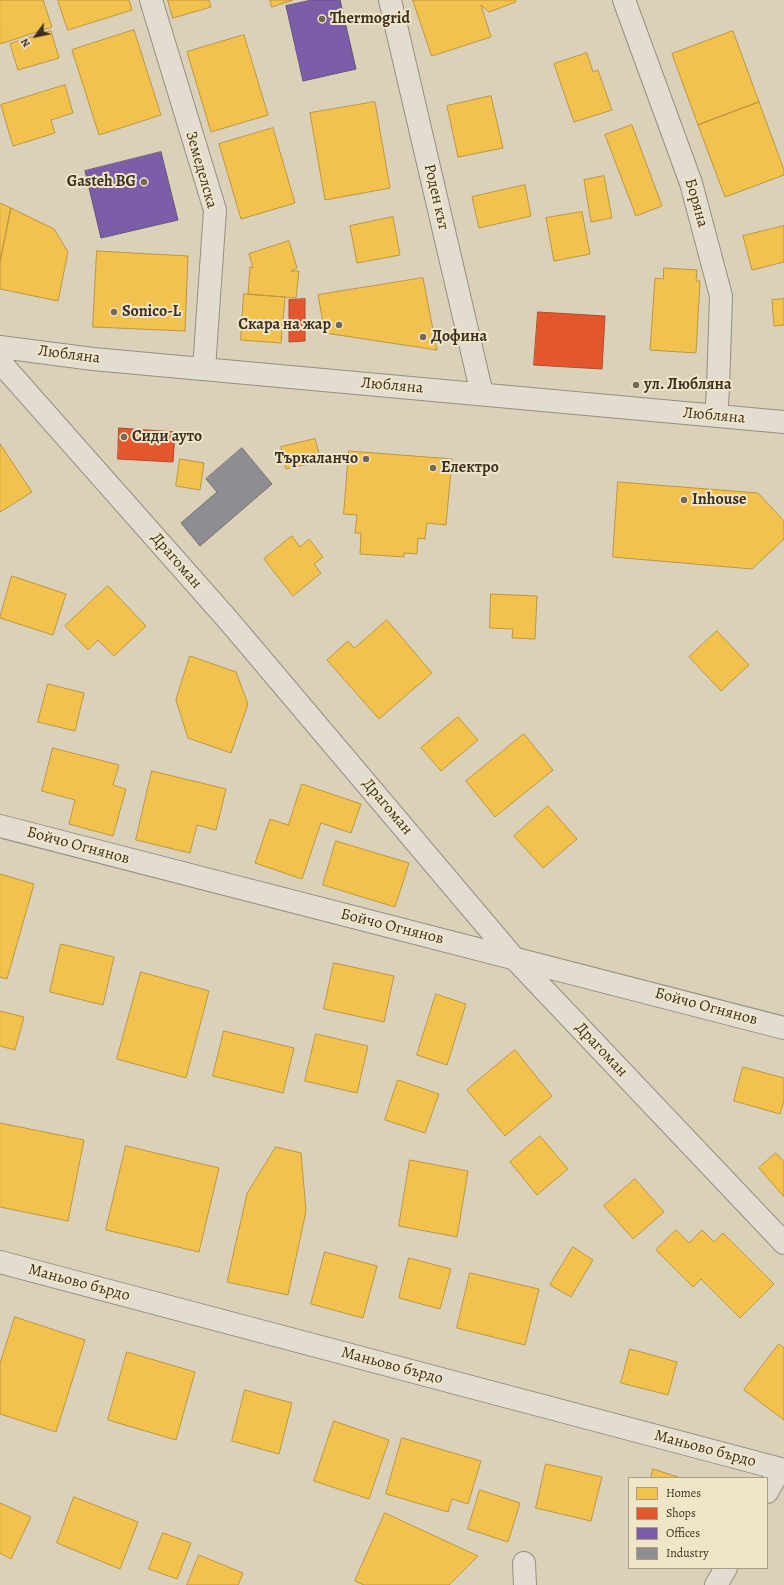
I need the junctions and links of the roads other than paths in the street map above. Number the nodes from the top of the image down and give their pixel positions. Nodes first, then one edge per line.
1 (151, 0) edge
2 (390, 0) edge
3 (624, 0) edge
4 (0, 346) edge
5 (0, 362) edge
6 (204, 369) junction
7 (482, 394) junction
8 (716, 416) junction
9 (776, 422) edge
10 (784, 438) edge
11 (0, 826) edge
12 (513, 957) junction
13 (784, 1028) edge
14 (784, 1243) edge
15 (0, 1262) edge
16 (782, 1469) edge
17 (768, 1490) edge
18 (524, 1563) dead end
19 (725, 1569) edge
20 (524, 1585) edge
21 (716, 1585) edge

1 - 6 street, Земеделска
2 - 7 street, Роден кът
3 - 8 street, Боряна
4 - 6 street, Любляна
5 - 12 street, Драгоман
6 - 7 street, Любляна
7 - 8 street, Любляна
8 - 9 street, Любляна
9 - 10 street
11 - 12 street, Бойчо Огнянов
12 - 13 street, Бойчо Огнянов
12 - 14 street, Драгоман
15 - 16 street, Маньово бърдо
16 - 17 street
18 - 20 street
19 - 21 street

